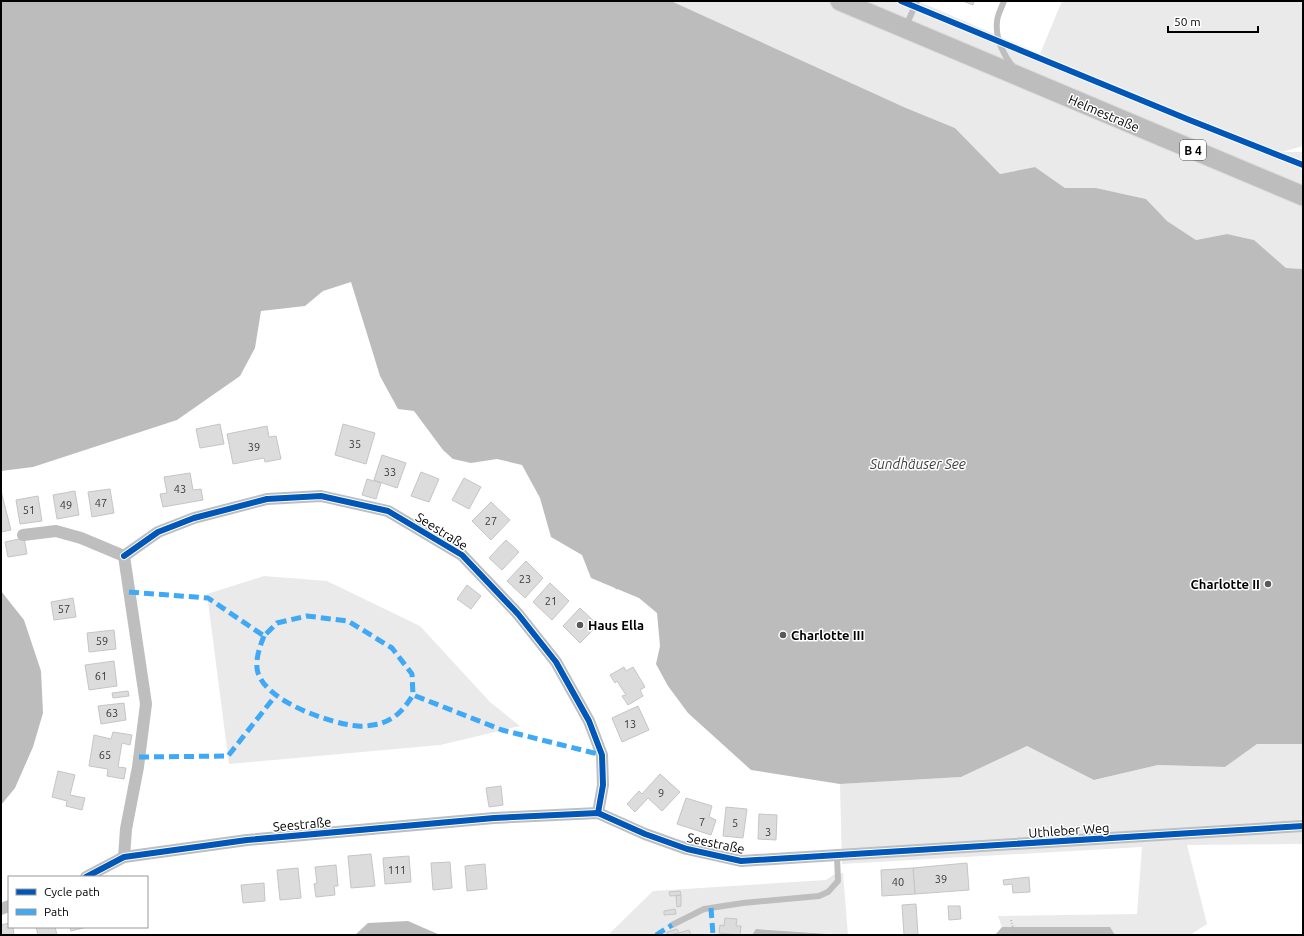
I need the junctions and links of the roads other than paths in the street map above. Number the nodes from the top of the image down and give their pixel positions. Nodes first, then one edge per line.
1 (840, 1) edge
2 (917, 1) edge
3 (1004, 1) edge
4 (905, 30) junction
5 (1021, 77) junction
6 (1303, 196) edge
7 (24, 535) dead end
8 (124, 556) junction
9 (598, 813) junction
10 (1303, 826) edge
11 (837, 856) junction
12 (124, 857) junction
13 (88, 876) edge
14 (672, 925) dead end

1 - 4 main road, Helmestraße / B 4
2 - 4 lane
3 - 5 lane
4 - 5 main road, Helmestraße / B 4
5 - 6 main road, Helmestraße / B 4
7 - 8 street
8 - 9 street, Seestraße
8 - 12 street
9 - 11 street, Seestraße
9 - 12 street, Seestraße
10 - 11 street, Uthleber Weg
11 - 14 lane
12 - 13 street, Seestraße

